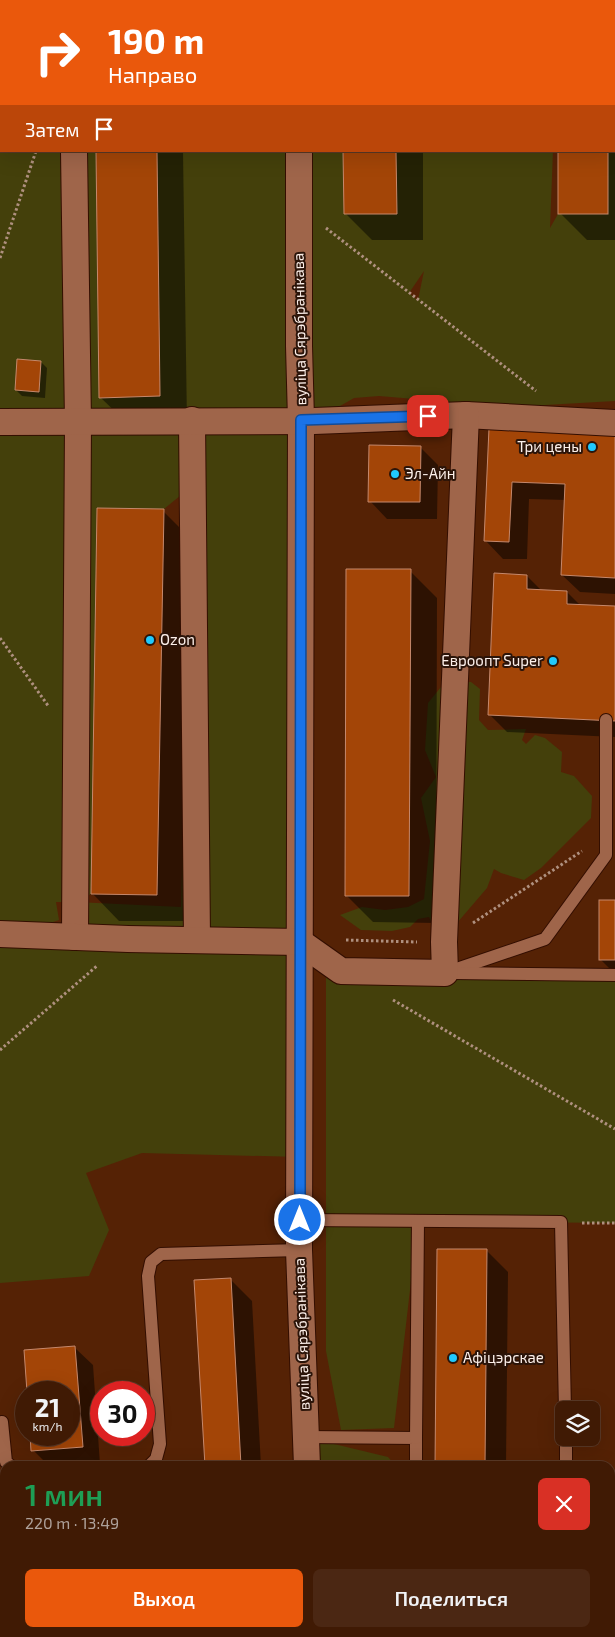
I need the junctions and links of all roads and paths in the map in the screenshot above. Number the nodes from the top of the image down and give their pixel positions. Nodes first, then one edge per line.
1 (36, 152) edge
2 (74, 152) edge
3 (299, 152) edge
4 (320, 224) dead end
5 (0, 258) edge
6 (537, 391) dead end
7 (466, 415) junction
8 (192, 420) junction
9 (301, 420) junction
10 (0, 422) edge
11 (78, 422) junction
12 (615, 423) edge
13 (0, 638) edge
14 (606, 720) dead end
15 (75, 744) junction
16 (606, 836) junction
17 (0, 934) edge
18 (75, 937) junction
19 (128, 939) junction
20 (197, 939) junction
21 (300, 942) junction
22 (444, 942) junction
23 (445, 973) junction
24 (615, 975) edge
25 (384, 995) dead end
26 (0, 1050) edge
27 (615, 1129) edge
28 (300, 1220) junction
29 (418, 1220) junction
30 (561, 1222) junction
31 (615, 1223) edge
32 (299, 1250) junction
33 (565, 1401) edge
34 (2, 1422) dead end
35 (305, 1437) junction
36 (416, 1438) junction
37 (566, 1446) edge
38 (6, 1461) edge
39 (154, 1461) edge
40 (307, 1461) edge
41 (416, 1461) edge
42 (566, 1461) edge

1 - 5 path
2 - 11 street
3 - 9 street, вуліца Сярэбранікава
4 - 6 path
7 - 9 street
7 - 12 street
7 - 22 street
8 - 9 street
8 - 11 street
8 - 20 street
9 - 21 street, вуліца Сярэбранікава
10 - 11 street
11 - 15 street
13 - 15 path
14 - 16 lane
15 - 18 street
16 - 22 path
16 - 23 lane
17 - 18 street
18 - 19 street
19 - 20 street
19 - 26 path
20 - 21 street
21 - 23 street
21 - 28 street, вуліца Сярэбранікава
22 - 23 street
23 - 24 lane
25 - 27 path
28 - 29 lane
28 - 32 street, вуліца Сярэбранікава
29 - 30 lane
29 - 36 lane
30 - 31 path
30 - 33 lane
32 - 35 street, вуліца Сярэбранікава
32 - 39 lane
34 - 38 lane
35 - 36 lane
35 - 40 street, вуліца Сярэбранікава
36 - 41 lane
37 - 42 lane

